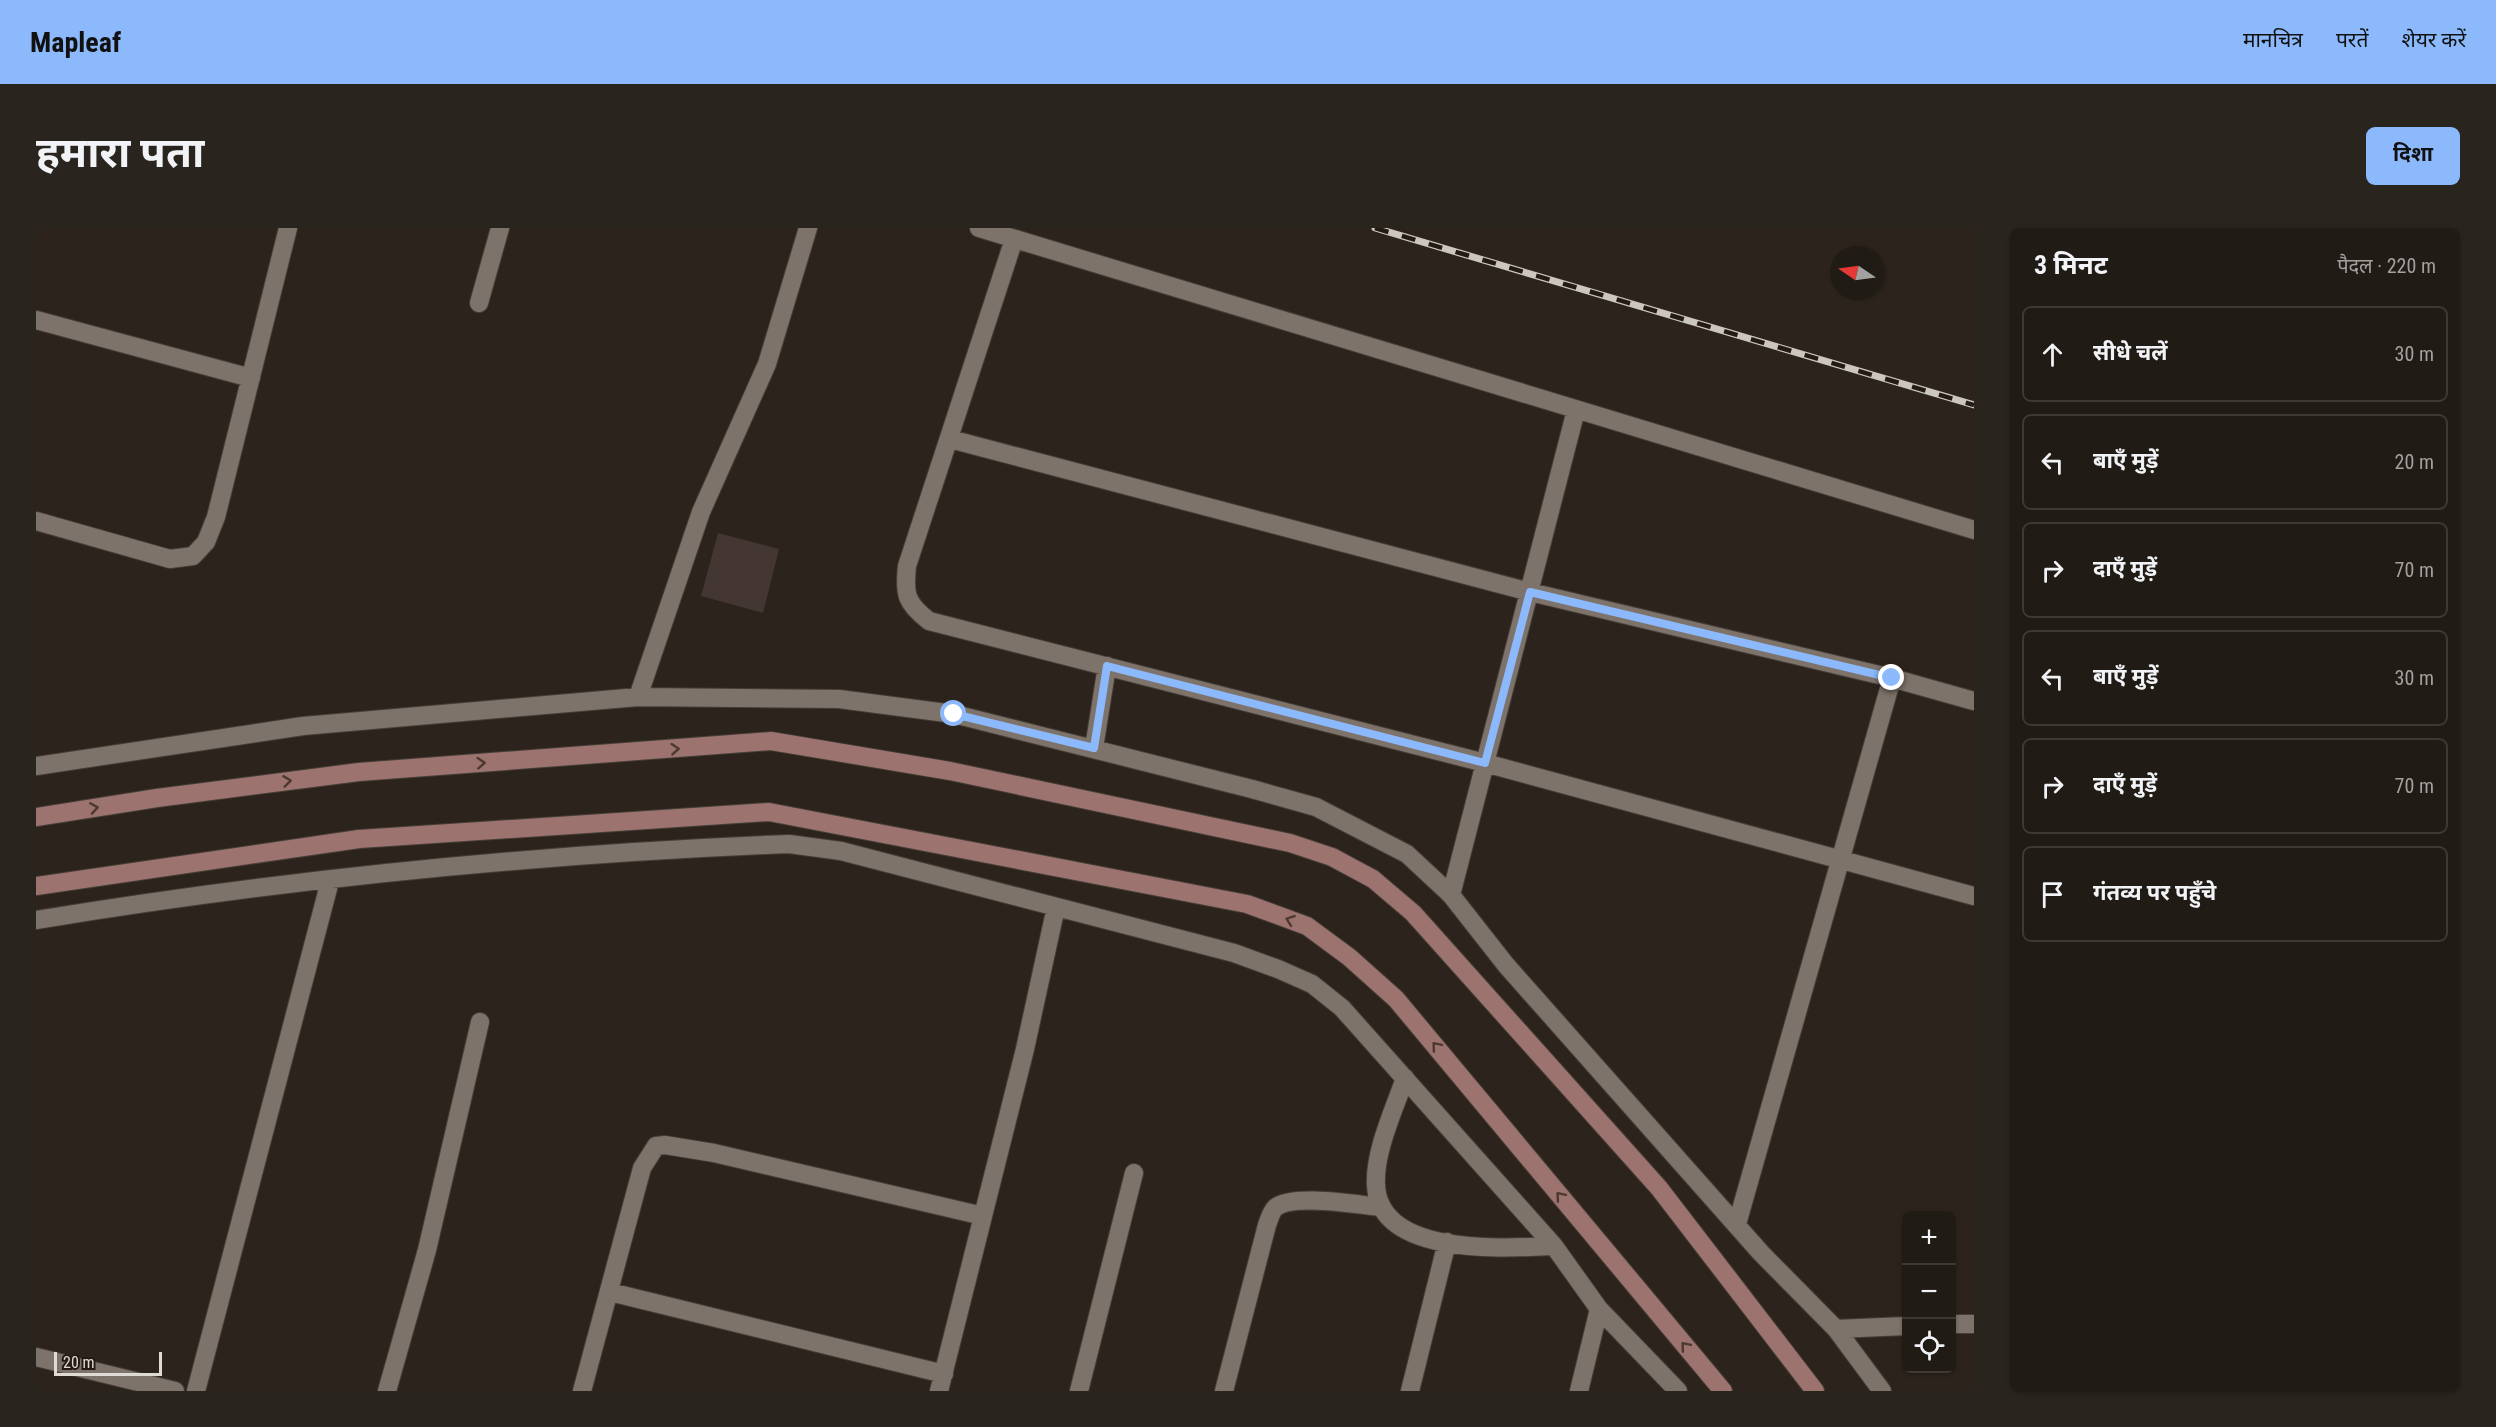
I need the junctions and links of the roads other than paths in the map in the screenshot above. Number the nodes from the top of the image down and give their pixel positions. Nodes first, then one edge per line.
1 (288, 228) edge
2 (500, 228) edge
3 (808, 228) edge
4 (979, 228) edge
5 (1014, 238) junction
6 (479, 303) dead end
7 (36, 320) edge
8 (251, 378) junction
9 (1576, 410) junction
10 (950, 439) junction
11 (36, 521) edge
12 (1974, 530) edge
13 (1530, 592) junction
14 (1107, 666) junction
15 (1892, 678) junction
16 (638, 698) junction
17 (1974, 701) edge
18 (1094, 748) junction
19 (1485, 763) junction
20 (36, 766) edge
21 (36, 818) edge
22 (1842, 860) junction
23 (330, 881) junction
24 (36, 886) edge
25 (1451, 895) junction
26 (1974, 896) edge
27 (1056, 907) junction
28 (36, 920) edge
29 (480, 1022) dead end
30 (1405, 1078) junction
31 (1134, 1173) dead end
32 (1381, 1207) junction
33 (983, 1216) junction
34 (1737, 1224) junction
35 (1448, 1242) junction
36 (1554, 1246) junction
37 (610, 1292) junction
38 (1599, 1309) junction
39 (1956, 1324) edge
40 (1974, 1324) edge
41 (1902, 1326) edge
42 (1836, 1329) junction
43 (36, 1357) edge
44 (941, 1382) edge
45 (175, 1391) edge
46 (196, 1391) edge
47 (387, 1391) edge
48 (582, 1391) edge
49 (1079, 1391) edge
50 (1224, 1391) edge
51 (1410, 1391) edge
52 (1579, 1391) edge
53 (1678, 1391) edge
54 (1722, 1391) edge
55 (1815, 1391) edge
56 (1882, 1391) edge

1 - 8 street
2 - 6 street
3 - 16 street
4 - 5 street
5 - 9 street
5 - 10 street
7 - 8 street
8 - 11 street
9 - 12 street
9 - 13 street
10 - 13 street
10 - 14 street
13 - 15 street
13 - 19 street
14 - 18 street
14 - 19 street
15 - 17 street
15 - 22 street
16 - 18 street
16 - 20 street
18 - 25 street
19 - 22 street
19 - 25 street
21 -> 55 street
22 - 26 street
22 - 34 street
23 - 27 street
23 - 28 street
23 - 46 street
54 -> 24 street
25 - 34 street
27 - 30 street
27 - 33 street
29 - 47 street
30 - 32 street
30 - 36 street
31 - 49 street
32 - 35 street
32 - 50 street
33 - 37 street
33 - 44 street
34 - 42 street
35 - 36 street
35 - 51 street
36 - 38 street
37 - 44 street
37 - 48 street
38 - 52 street
38 - 53 street
39 - 40 street
41 - 42 street
42 - 56 street
43 - 45 street

